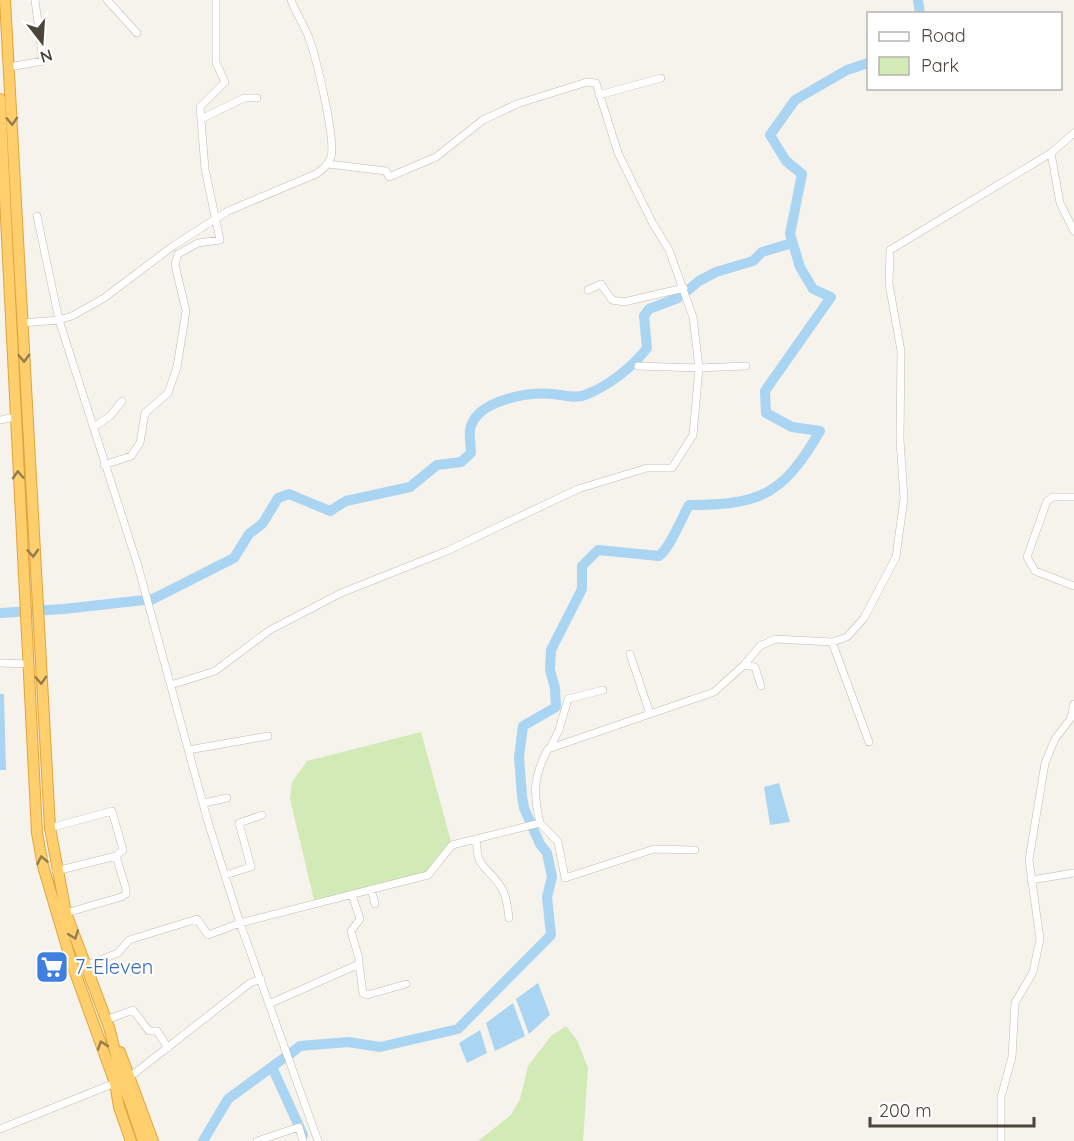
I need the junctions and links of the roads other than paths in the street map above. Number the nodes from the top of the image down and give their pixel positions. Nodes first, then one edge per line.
1 (4, 0) edge
2 (35, 0) edge
3 (107, 0) edge
4 (216, 0) edge
5 (291, 0) edge
6 (136, 33) dead end
7 (9, 67) junction
8 (662, 78) dead end
9 (599, 95) junction
10 (257, 98) dead end
11 (0, 99) edge
12 (201, 119) junction
13 (1074, 133) edge
14 (1051, 153) junction
15 (328, 164) junction
16 (37, 216) dead end
17 (214, 219) junction
18 (1074, 231) edge
19 (4, 287) edge
20 (684, 288) junction
21 (588, 290) dead end
22 (59, 320) junction
23 (22, 323) junction
24 (638, 366) dead end
25 (746, 366) dead end
26 (699, 368) junction
27 (122, 401) dead end
28 (15, 417) junction
29 (0, 420) edge
30 (94, 427) junction
31 (104, 465) junction
32 (1074, 497) edge
33 (1074, 586) edge
34 (30, 595) junction
35 (32, 623) junction
36 (832, 642) junction
37 (630, 654) dead end
38 (0, 663) edge
39 (28, 664) junction
40 (744, 665) junction
41 (171, 685) junction
42 (761, 686) dead end
43 (603, 690) dead end
44 (1074, 704) edge
45 (650, 714) junction
46 (268, 736) dead end
47 (869, 742) dead end
48 (550, 748) junction
49 (188, 750) junction
50 (227, 798) dead end
51 (204, 803) junction
52 (262, 815) dead end
53 (540, 823) junction
54 (50, 828) junction
55 (477, 839) junction
56 (695, 850) dead end
57 (116, 856) junction
58 (56, 871) junction
59 (1074, 873) edge
60 (225, 875) junction
61 (1031, 880) junction
62 (371, 889) junction
63 (352, 895) junction
64 (375, 904) dead end
65 (66, 913) junction
66 (509, 918) dead end
67 (240, 923) junction
68 (358, 964) junction
69 (85, 966) junction
70 (261, 979) junction
71 (406, 984) dead end
72 (269, 1004) junction
73 (108, 1024) junction
74 (168, 1048) junction
75 (131, 1076) junction
76 (115, 1083) junction
77 (0, 1129) edge
78 (317, 1137) edge
79 (304, 1139) edge
80 (128, 1141) edge
81 (143, 1141) edge
82 (151, 1141) edge
83 (257, 1141) edge
84 (1001, 1141) edge

1 - 7 highway
2 - 7 street
3 - 6 street
4 - 12 street
5 - 15 street
7 -> 23 highway
8 - 9 street
9 - 15 street
9 - 20 street
10 - 12 street
11 - 19 highway
12 - 17 street
13 - 14 street
14 - 18 street
14 - 36 street
15 - 17 street
16 - 22 street
17 - 22 street
17 - 31 street
19 - 28 highway
20 - 21 street
20 - 26 street
22 - 23 street
22 - 30 street
23 -> 34 highway
24 - 26 street
25 - 26 street
26 - 41 street
27 - 30 street
28 - 29 street
34 -> 28 highway
30 - 31 street
31 - 41 street
32 - 33 street
34 - 35 highway
35 - 39 highway
35 -> 54 highway
36 - 40 street
36 - 47 street
37 - 45 street
38 - 39 street
76 -> 39 highway
40 - 42 street
40 - 45 street
41 - 49 street
43 - 48 street
44 - 61 street
45 - 48 street
46 - 49 street
48 - 53 street
49 - 51 street
50 - 51 street
51 - 60 street
52 - 60 street
53 - 55 street
53 - 56 street
54 - 57 street
54 - 58 highway
55 - 62 street
55 - 66 street
57 - 58 street
57 - 65 street
58 - 65 highway
59 - 61 street
60 - 67 street
61 - 84 street
62 - 63 street
62 - 64 street
63 - 67 street
63 - 68 street
65 -> 69 highway
67 - 69 street
67 - 70 street
68 - 71 street
68 - 72 street
69 - 73 highway
70 - 72 street
70 - 74 street
72 - 78 street
73 - 74 street
73 - 75 highway
73 - 81 highway
73 - 82 highway
74 - 75 street
75 - 82 highway
76 - 77 street
76 - 80 highway
78 - 79 street
79 - 83 street

